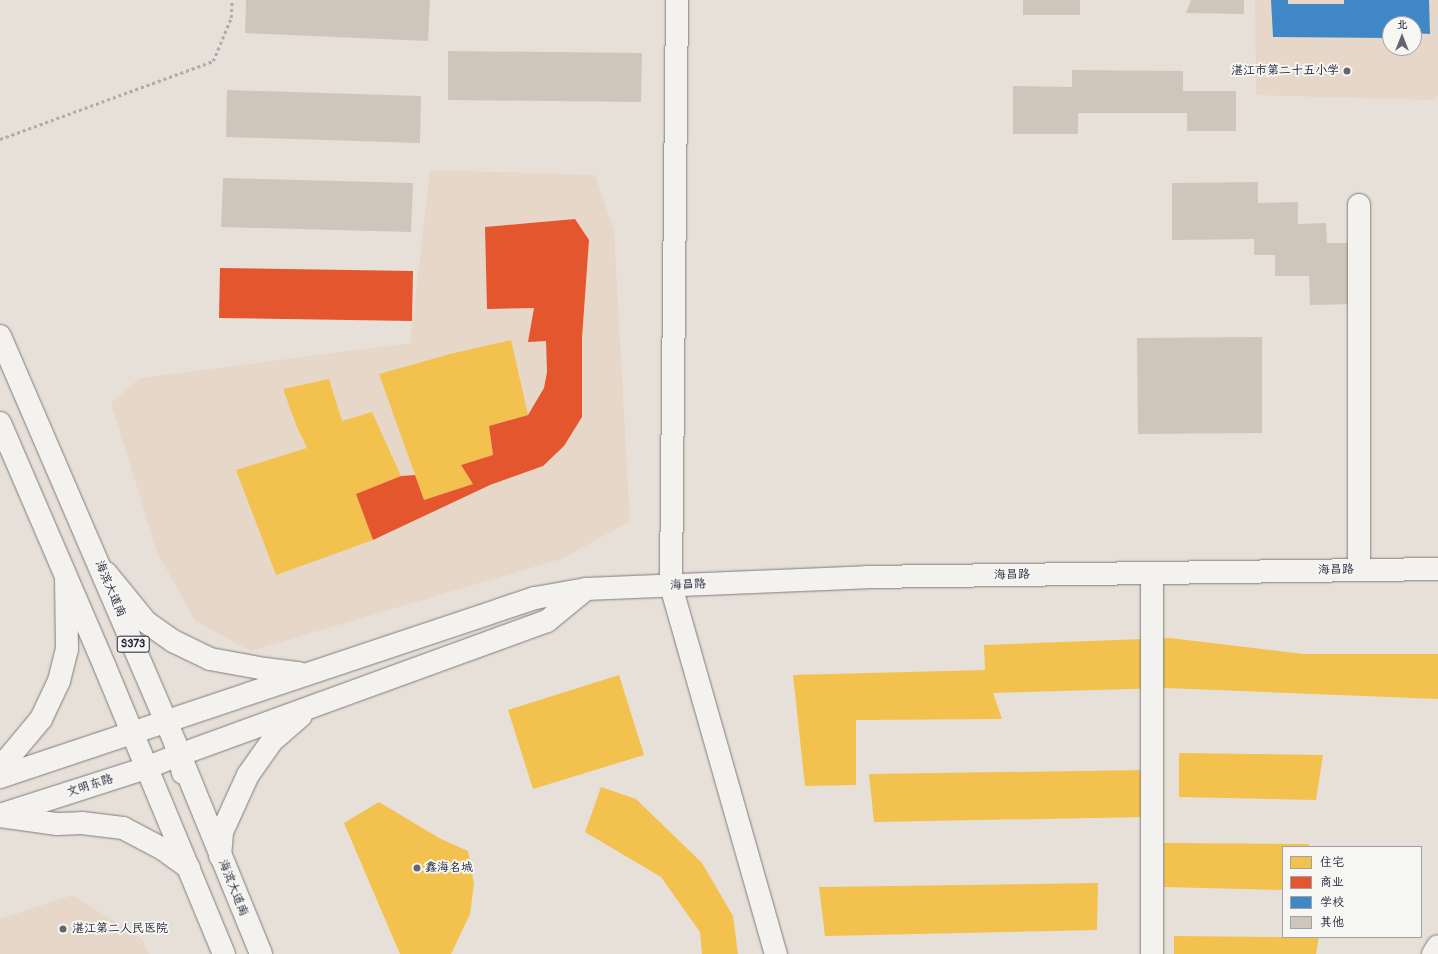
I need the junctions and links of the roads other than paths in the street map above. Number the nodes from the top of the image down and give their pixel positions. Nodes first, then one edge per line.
1 (677, 0) edge
2 (1359, 205) dead end
3 (0, 336) edge
4 (0, 423) edge
5 (100, 565) junction
6 (1438, 569) edge
7 (1359, 570) junction
8 (1152, 573) junction
9 (66, 576) junction
10 (671, 586) junction
11 (586, 590) junction
12 (308, 674) junction
13 (314, 706) junction
14 (165, 720) junction
15 (133, 733) junction
16 (181, 764) junction
17 (0, 768) edge
18 (146, 768) junction
19 (0, 777) edge
20 (0, 816) edge
21 (220, 856) junction
22 (189, 868) junction
23 (1438, 946) edge
24 (224, 954) edge
25 (261, 954) edge
26 (776, 954) edge
27 (1152, 954) edge
28 (1433, 954) edge

1 - 10 street
2 - 7 street
3 - 5 street, 海滨大道南 / S373
4 - 9 street, S373
5 - 12 street
5 - 14 street, 海滨大道南 / S373
6 - 7 street, 海昌路
7 - 8 street, 海昌路
8 - 10 street, 海昌路
8 - 27 street
9 - 15 street, S373
9 - 17 street
10 - 11 street, 海昌路
10 - 26 street
11 - 12 street, 海昌路
11 - 13 street, 文明东路
12 - 14 street, 海昌路
13 - 16 street, 文明东路
13 - 21 street
14 - 15 street
14 - 16 street, 海滨大道南 / S373
15 - 18 street, S373
15 - 19 street
16 - 18 street, 文明东路
16 - 21 street, 海滨大道南 / S373
18 - 20 street, 文明东路
18 - 22 street, S373
20 - 22 street
21 - 25 street, 海滨大道南 / S373
22 - 24 street, S373
23 - 28 street

